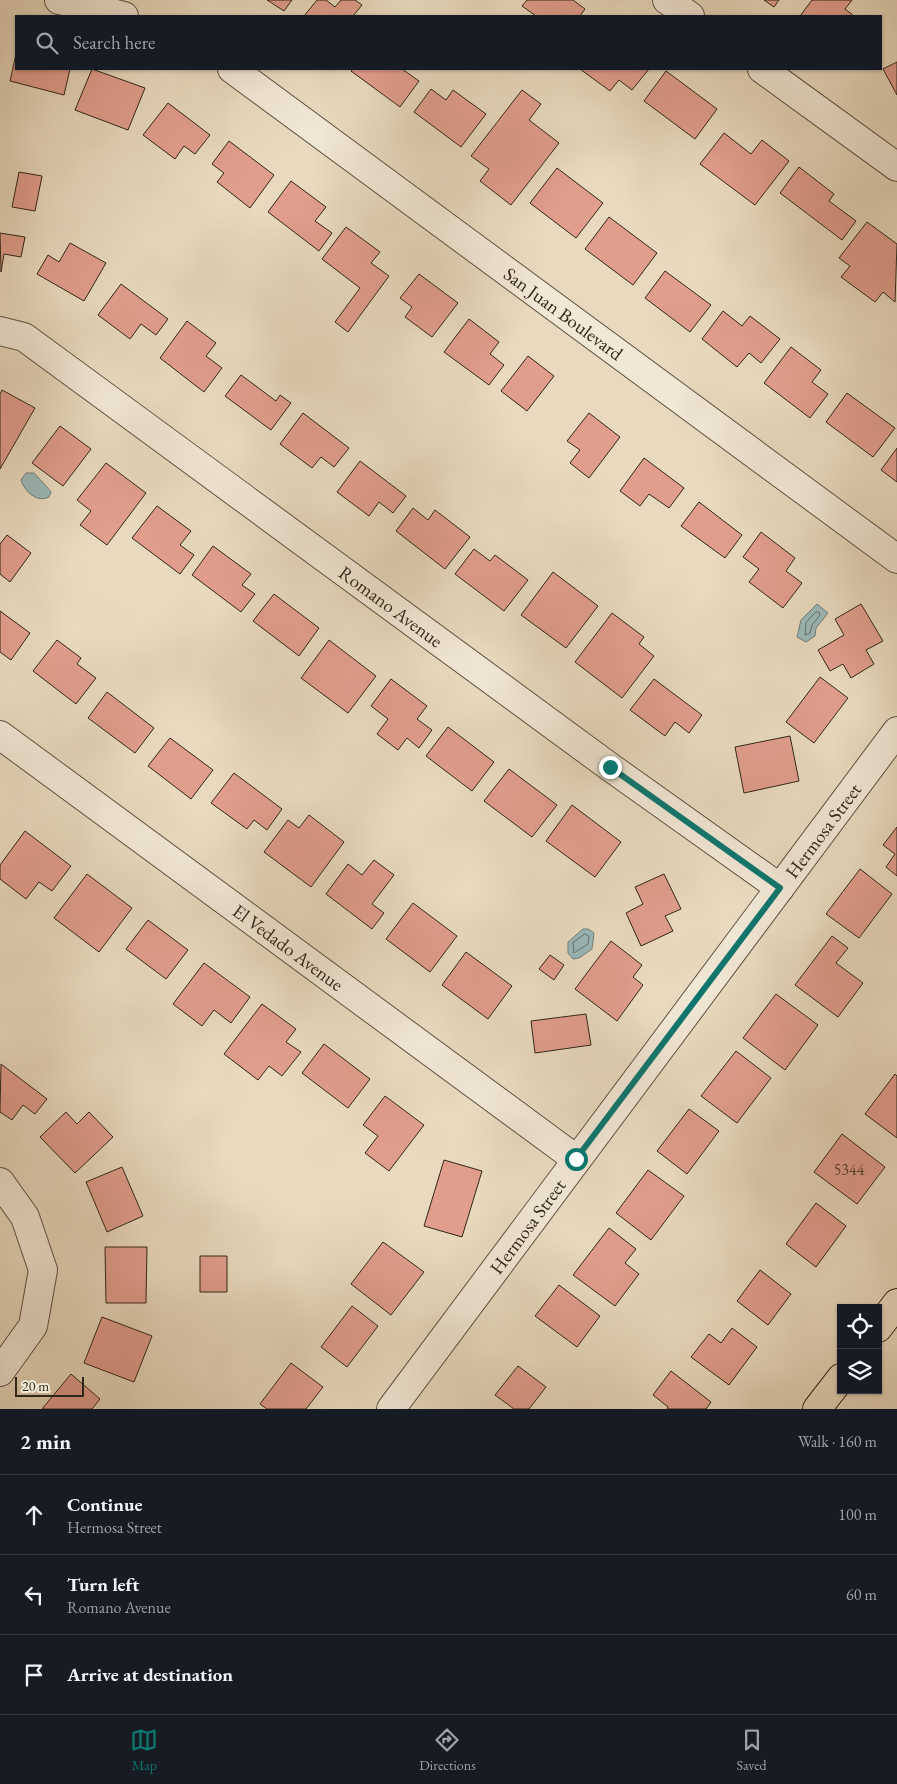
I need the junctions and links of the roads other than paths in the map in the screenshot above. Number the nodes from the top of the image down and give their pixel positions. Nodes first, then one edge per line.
1 (59, 0) edge
2 (667, 0) edge
3 (120, 15) edge
4 (689, 15) edge
5 (233, 70) edge
6 (763, 70) edge
7 (897, 167) edge
8 (0, 331) edge
9 (897, 559) edge
10 (897, 731) edge
11 (0, 735) edge
12 (780, 888) junction
13 (576, 1159) junction
14 (0, 1182) edge
15 (897, 1303) edge
16 (882, 1323) edge
17 (0, 1372) edge
18 (837, 1383) edge
19 (391, 1409) edge
20 (817, 1409) edge

1 - 3 street
2 - 4 street
5 - 9 street, San Juan Boulevard
6 - 7 street
8 - 12 street, Romano Avenue
10 - 12 street, Hermosa Street
11 - 13 street, El Vedado Avenue
12 - 13 street, Hermosa Street
13 - 19 street, Hermosa Street
14 - 17 street
15 - 16 main road
18 - 20 main road

